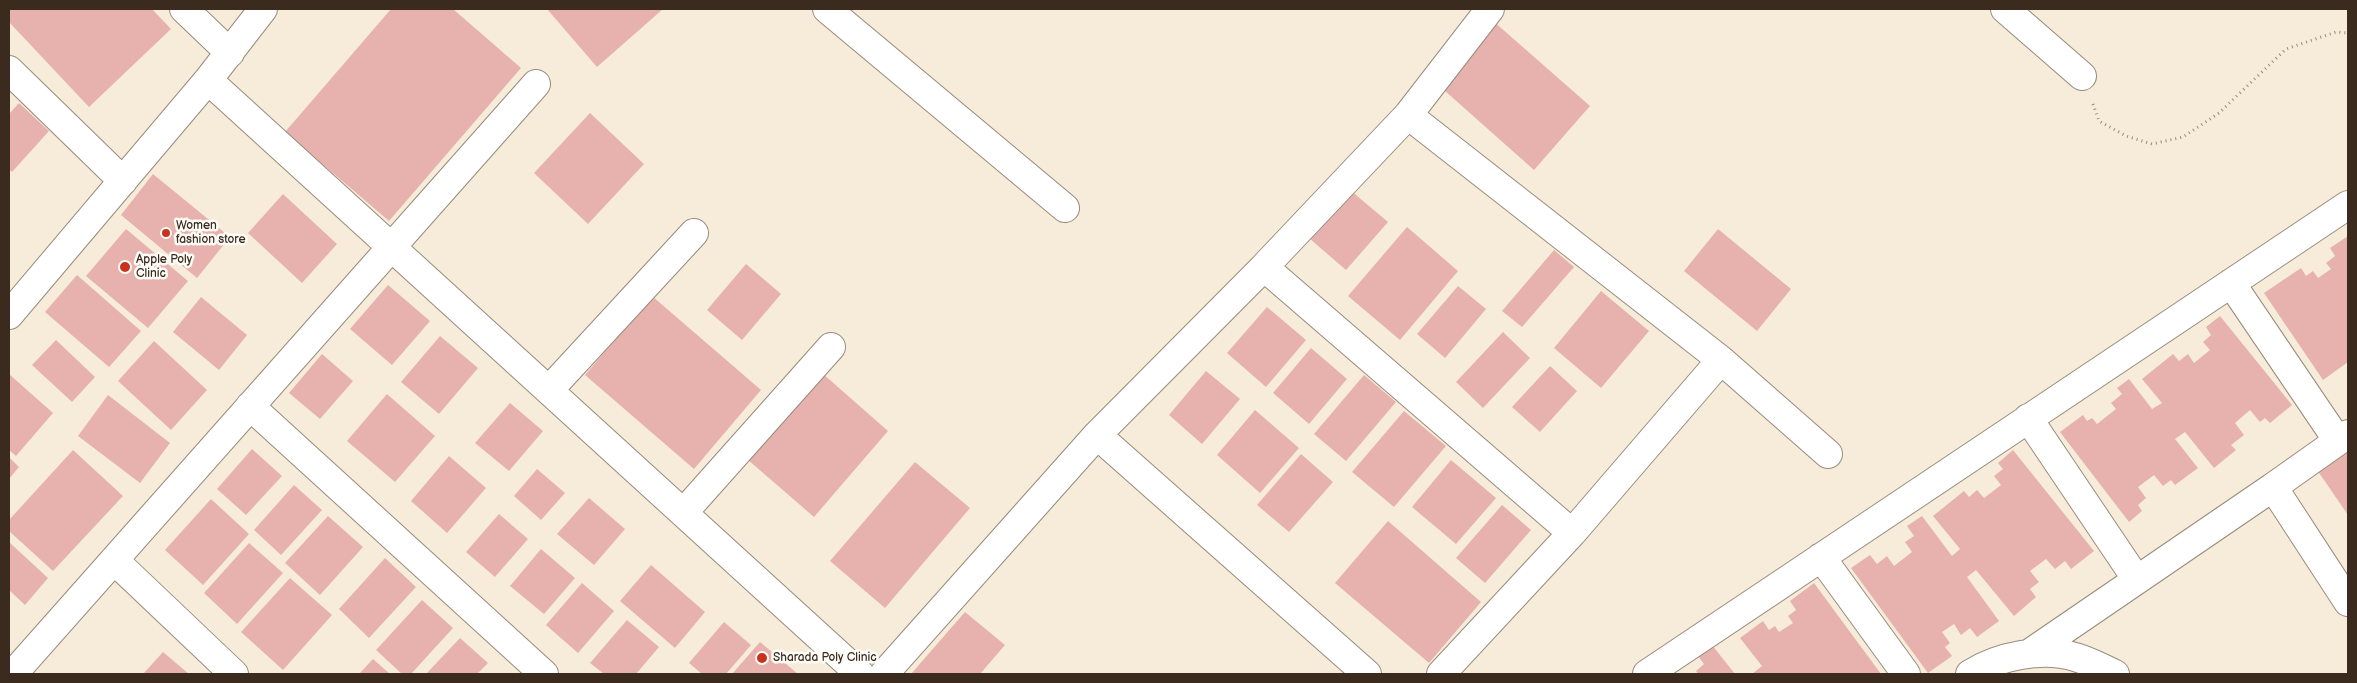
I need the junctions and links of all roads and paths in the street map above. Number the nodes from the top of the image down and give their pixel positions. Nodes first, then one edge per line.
1 (184, 9) edge
2 (263, 9) edge
3 (827, 9) edge
4 (1490, 9) edge
5 (2006, 9) edge
6 (2348, 33) edge
7 (230, 53) junction
8 (9, 70) edge
9 (2082, 76) joint
10 (208, 80) junction
11 (536, 84) dead end
12 (1408, 115) junction
13 (123, 180) junction
14 (2348, 205) edge
15 (1065, 208) dead end
16 (694, 233) dead end
17 (391, 247) junction
18 (1264, 267) junction
19 (2230, 283) junction
20 (9, 315) edge
21 (831, 347) dead end
22 (1721, 360) junction
23 (549, 390) junction
24 (250, 406) junction
25 (2028, 418) junction
26 (1097, 435) junction
27 (2343, 437) edge
28 (1828, 454) dead end
29 (2273, 487) junction
30 (684, 512) junction
31 (1572, 533) junction
32 (1821, 557) junction
33 (114, 560) junction
34 (2137, 580) junction
35 (2348, 602) edge
36 (2030, 653) junction
37 (13, 674) edge
38 (234, 674) edge
39 (544, 674) edge
40 (860, 674) edge
41 (884, 674) edge
42 (1367, 674) edge
43 (1441, 674) edge
44 (1647, 674) edge
45 (1906, 674) edge
46 (1970, 674) edge
47 (2115, 674) edge

1 - 7 street
2 - 7 street
3 - 15 street
4 - 12 street
5 - 9 street
6 - 9 path
7 - 10 street
8 - 13 street
10 - 13 street
10 - 17 street
11 - 17 street
12 - 18 street
12 - 22 street
13 - 20 street
14 - 19 street
16 - 23 street
17 - 23 street
17 - 24 street
18 - 26 street
18 - 31 street
19 - 25 street
19 - 27 street
21 - 30 street
22 - 28 street
22 - 31 street
23 - 30 street
24 - 33 street
24 - 39 street
25 - 32 street
25 - 34 street
26 - 41 street
26 - 42 street
27 - 29 street
29 - 34 street
29 - 35 street
30 - 40 street
31 - 43 street
32 - 44 street
32 - 45 street
33 - 37 street
33 - 38 street
34 - 36 street
36 - 46 street
36 - 47 street

